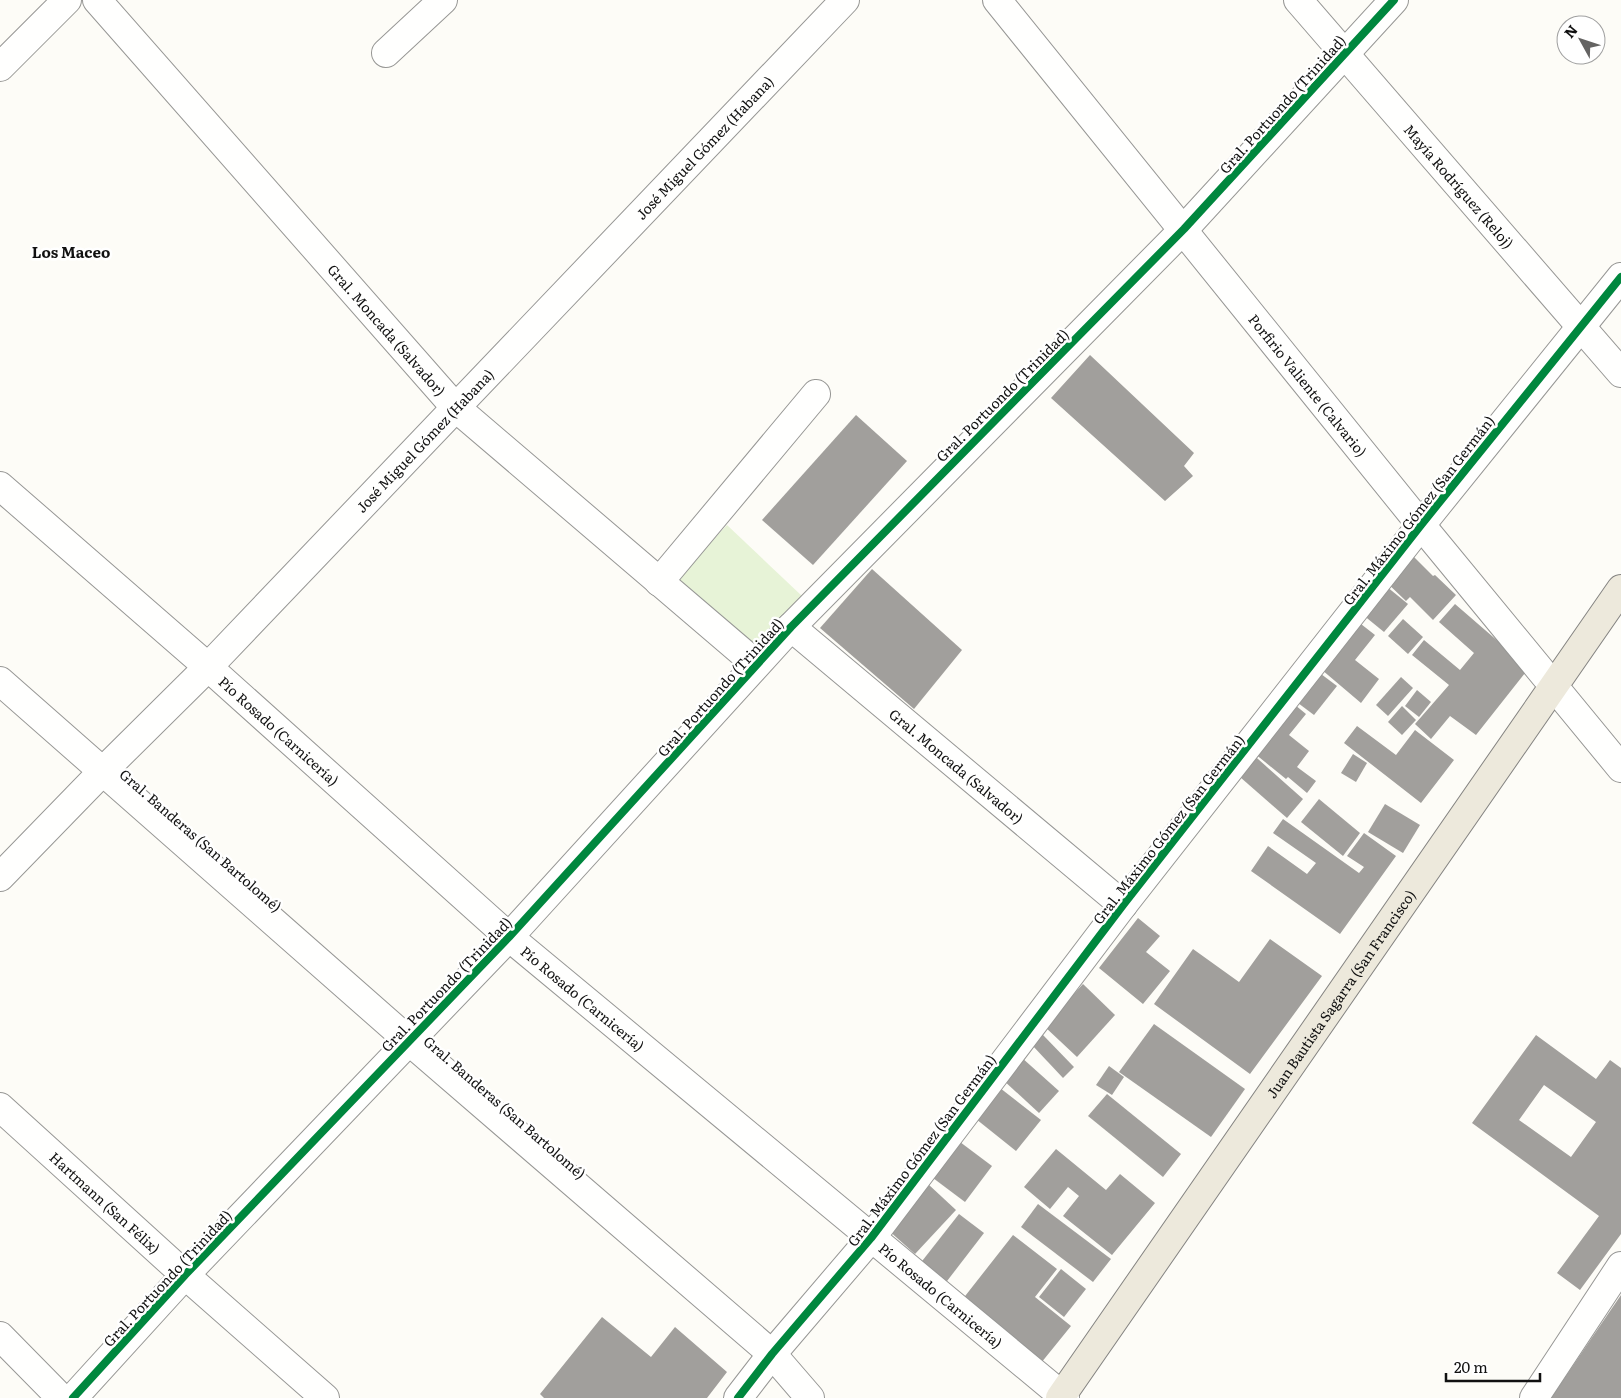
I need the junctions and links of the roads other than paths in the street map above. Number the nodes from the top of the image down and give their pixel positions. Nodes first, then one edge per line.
1 (67, 0) edge
2 (97, 0) edge
3 (443, 0) edge
4 (845, 0) edge
5 (998, 0) edge
6 (1298, 0) edge
7 (1394, 0) edge
8 (386, 53) dead end
9 (1345, 53) junction
10 (0, 67) edge
11 (1184, 230) junction
12 (1621, 278) edge
13 (1580, 327) junction
14 (1621, 373) edge
15 (816, 394) dead end
16 (455, 407) junction
17 (0, 486) edge
18 (1421, 525) junction
19 (659, 582) junction
20 (1621, 589) edge
21 (791, 627) junction
22 (756, 664) junction
23 (208, 667) junction
24 (0, 680) edge
25 (1554, 684) junction
26 (1621, 768) edge
27 (103, 770) junction
28 (0, 877) edge
29 (1123, 906) junction
30 (510, 937) junction
31 (409, 1041) junction
32 (0, 1107) edge
33 (871, 1238) junction
34 (1621, 1266) edge
35 (185, 1275) junction
36 (0, 1336) edge
37 (772, 1354) junction
38 (1062, 1397) edge
39 (61, 1398) edge
40 (73, 1398) edge
41 (325, 1398) edge
42 (738, 1398) edge
43 (810, 1398) edge
44 (1534, 1398) edge

1 - 10 street
2 - 16 street, Gral. Moncada (Salvador)
3 - 8 street
4 - 16 street, José Miguel Gómez (Habana)
5 - 11 street, Porfirio Valiente (Calvario)
6 - 9 street, Mayía Rodríguez (Reloj)
7 - 9 street, Gral. Portuondo (Trinidad)
9 - 11 street, Gral. Portuondo (Trinidad)
9 - 13 street, Mayía Rodríguez (Reloj)
11 - 18 street, Porfirio Valiente (Calvario)
11 - 21 street, Gral. Portuondo (Trinidad)
12 - 13 street, Gral. Máximo Gómez (San Germán)
13 - 14 street, Mayía Rodríguez (Reloj)
13 - 18 street, Gral. Máximo Gómez (San Germán)
15 - 19 street
16 - 19 street, Gral. Moncada (Salvador)
16 - 23 street, José Miguel Gómez (Habana)
17 - 23 street, Pío Rosado (Carnicería)
18 - 25 street, Porfirio Valiente (Calvario)
18 - 29 street, Gral. Máximo Gómez (San Germán)
19 - 22 street, Gral. Moncada (Salvador)
20 - 25 main road, Juan Bautista Sagarra (San Francisco)
21 - 22 street, Gral. Portuondo (Trinidad)
21 - 29 street, Gral. Moncada (Salvador)
22 - 30 street, Gral. Portuondo (Trinidad)
23 - 27 street, José Miguel Gómez (Habana)
23 - 30 street, Pío Rosado (Carnicería)
24 - 27 street, Gral. Banderas (San Bartolomé)
25 - 26 street, Porfirio Valiente (Calvario)
25 - 38 main road, Juan Bautista Sagarra (San Francisco)
27 - 28 street, José Miguel Gómez (Habana)
27 - 31 street, Gral. Banderas (San Bartolomé)
29 - 33 street, Gral. Máximo Gómez (San Germán)
30 - 31 street, Gral. Portuondo (Trinidad)
30 - 33 street, Pío Rosado (Carnicería)
31 - 35 street, Gral. Portuondo (Trinidad)
31 - 37 street, Gral. Banderas (San Bartolomé)
32 - 35 street, Hartmann (San Félix)
33 - 37 street, Gral. Máximo Gómez (San Germán)
33 - 38 street, Pío Rosado (Carnicería)
34 - 44 street
35 - 40 street, Gral. Portuondo (Trinidad)
35 - 41 street, Hartmann (San Félix)
36 - 39 street
37 - 42 street, Gral. Máximo Gómez (San Germán)
37 - 43 street, Gral. Banderas (San Bartolomé)

